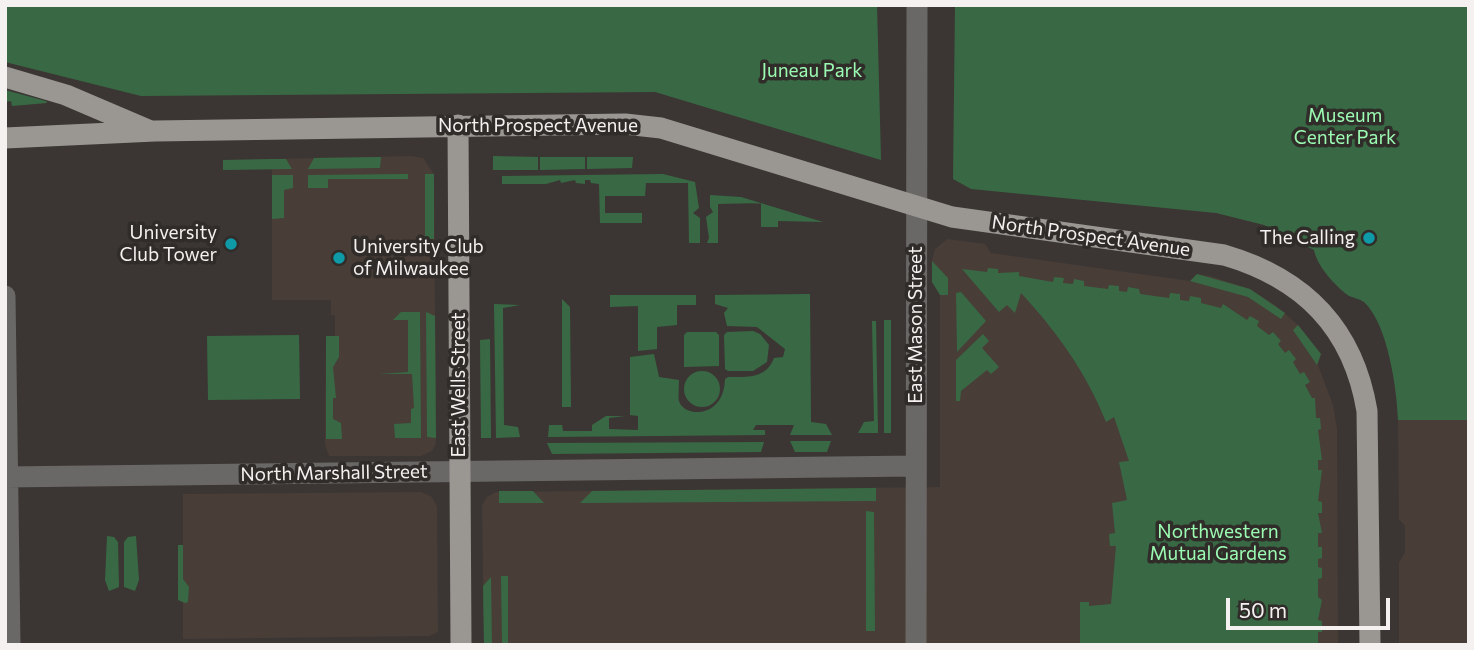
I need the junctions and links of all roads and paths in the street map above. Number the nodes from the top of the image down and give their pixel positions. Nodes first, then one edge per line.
1 (917, 9) edge
2 (5, 77) edge
3 (458, 125) junction
4 (150, 131) junction
5 (5, 138) edge
6 (916, 207) junction
7 (5, 296) edge
8 (915, 466) junction
9 (460, 471) junction
10 (6, 477) edge
11 (10, 645) edge
12 (461, 645) edge
13 (916, 645) edge
14 (1370, 645) edge

1 - 6 street, East Mason Street
2 - 4 main road
3 - 4 main road, North Prospect Avenue
3 - 6 main road, North Prospect Avenue
3 - 9 main road, East Wells Street
4 - 5 main road, North Prospect Avenue
6 - 8 street, East Mason Street
6 - 14 main road, North Prospect Avenue
7 - 10 street
8 - 9 street, North Marshall Street
8 - 13 street, East Mason Street
9 - 10 street, North Marshall Street
9 - 12 main road, East Wells Street
10 - 11 street

